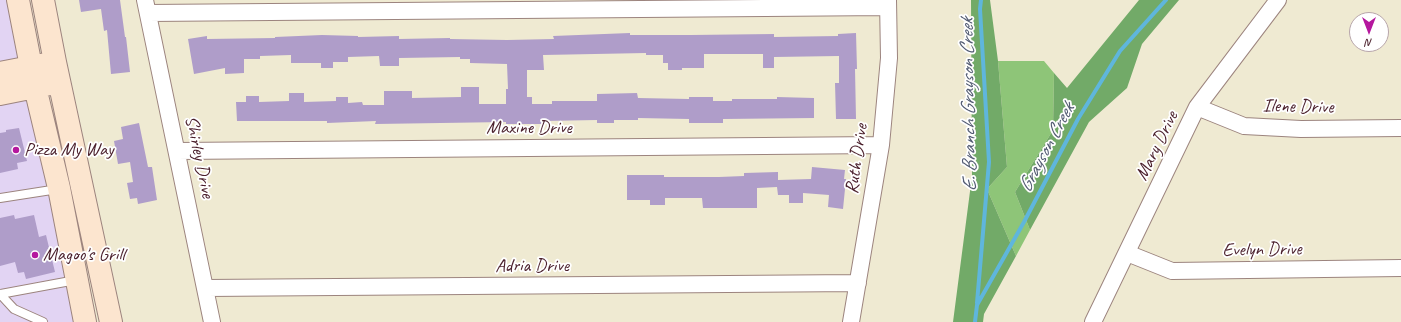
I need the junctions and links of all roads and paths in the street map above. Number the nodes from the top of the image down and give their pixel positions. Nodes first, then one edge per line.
1 (18, 0) edge
2 (44, 0) edge
3 (1278, 0) edge
4 (888, 3) edge
5 (146, 6) edge
6 (57, 72) junction
7 (0, 73) edge
8 (33, 77) junction
9 (0, 94) edge
10 (1197, 107) junction
11 (1401, 128) edge
12 (881, 145) junction
13 (177, 151) junction
14 (59, 188) junction
15 (0, 198) edge
16 (1127, 253) junction
17 (1401, 268) edge
18 (77, 280) junction
19 (858, 283) junction
20 (206, 288) junction
21 (0, 294) edge
22 (43, 322) edge
23 (85, 322) edge
24 (111, 322) edge
25 (212, 322) edge
26 (851, 322) edge
27 (1093, 322) edge

1 - 8 main road
2 - 6 main road
3 - 10 street, Mary Drive
4 - 5 street
4 - 12 street, Ruth Drive
5 - 13 street, Shirley Drive
6 - 8 main road
6 - 24 main road
7 - 8 main road
8 - 9 main road
8 - 14 main road
10 - 11 street, Ilene Drive
10 - 16 street, Mary Drive
12 - 13 street, Maxine Drive
12 - 19 street, Ruth Drive
13 - 20 street, Shirley Drive
14 - 15 lane
14 - 18 main road
16 - 17 street, Evelyn Drive
16 - 27 street, Mary Drive
18 - 21 lane
18 - 23 main road
19 - 20 street, Adria Drive
19 - 26 street, Ruth Drive
20 - 25 street, Shirley Drive
21 - 22 lane

